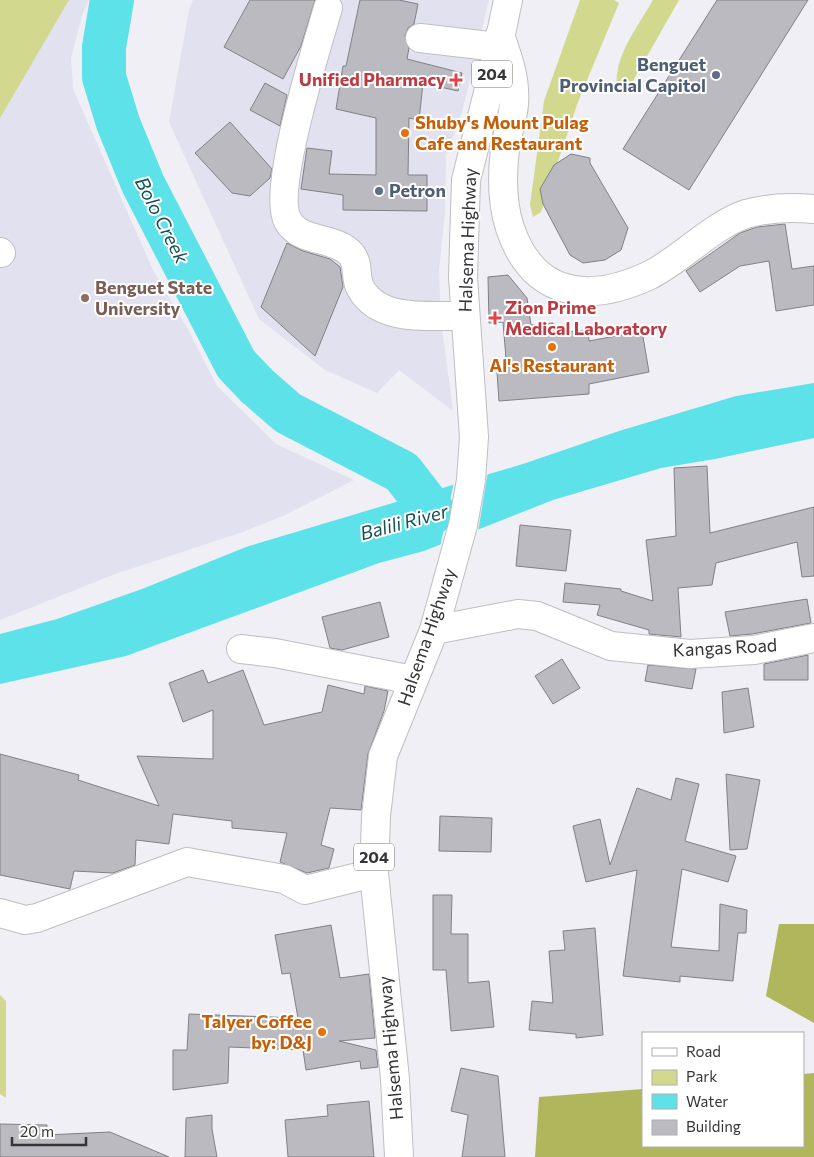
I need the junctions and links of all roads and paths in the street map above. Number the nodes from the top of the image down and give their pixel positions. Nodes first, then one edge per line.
1 (508, 0) edge
2 (328, 8) dead end
3 (420, 38) dead end
4 (499, 41) junction
5 (814, 209) edge
6 (465, 316) junction
7 (434, 630) junction
8 (814, 638) edge
9 (241, 649) dead end
10 (414, 680) junction
11 (374, 873) junction
12 (0, 913) edge
13 (399, 1157) edge

1 - 4 main road, Halsema Highway / 204
2 - 6 main road
3 - 4 main road
4 - 5 main road
4 - 6 main road, Halsema Highway / 204
6 - 7 main road, Halsema Highway / 204
7 - 8 main road, Kangas Road
7 - 10 main road, Halsema Highway / 204
9 - 10 main road
10 - 11 main road, Halsema Highway / 204
11 - 12 main road
11 - 13 main road, Halsema Highway / 204

